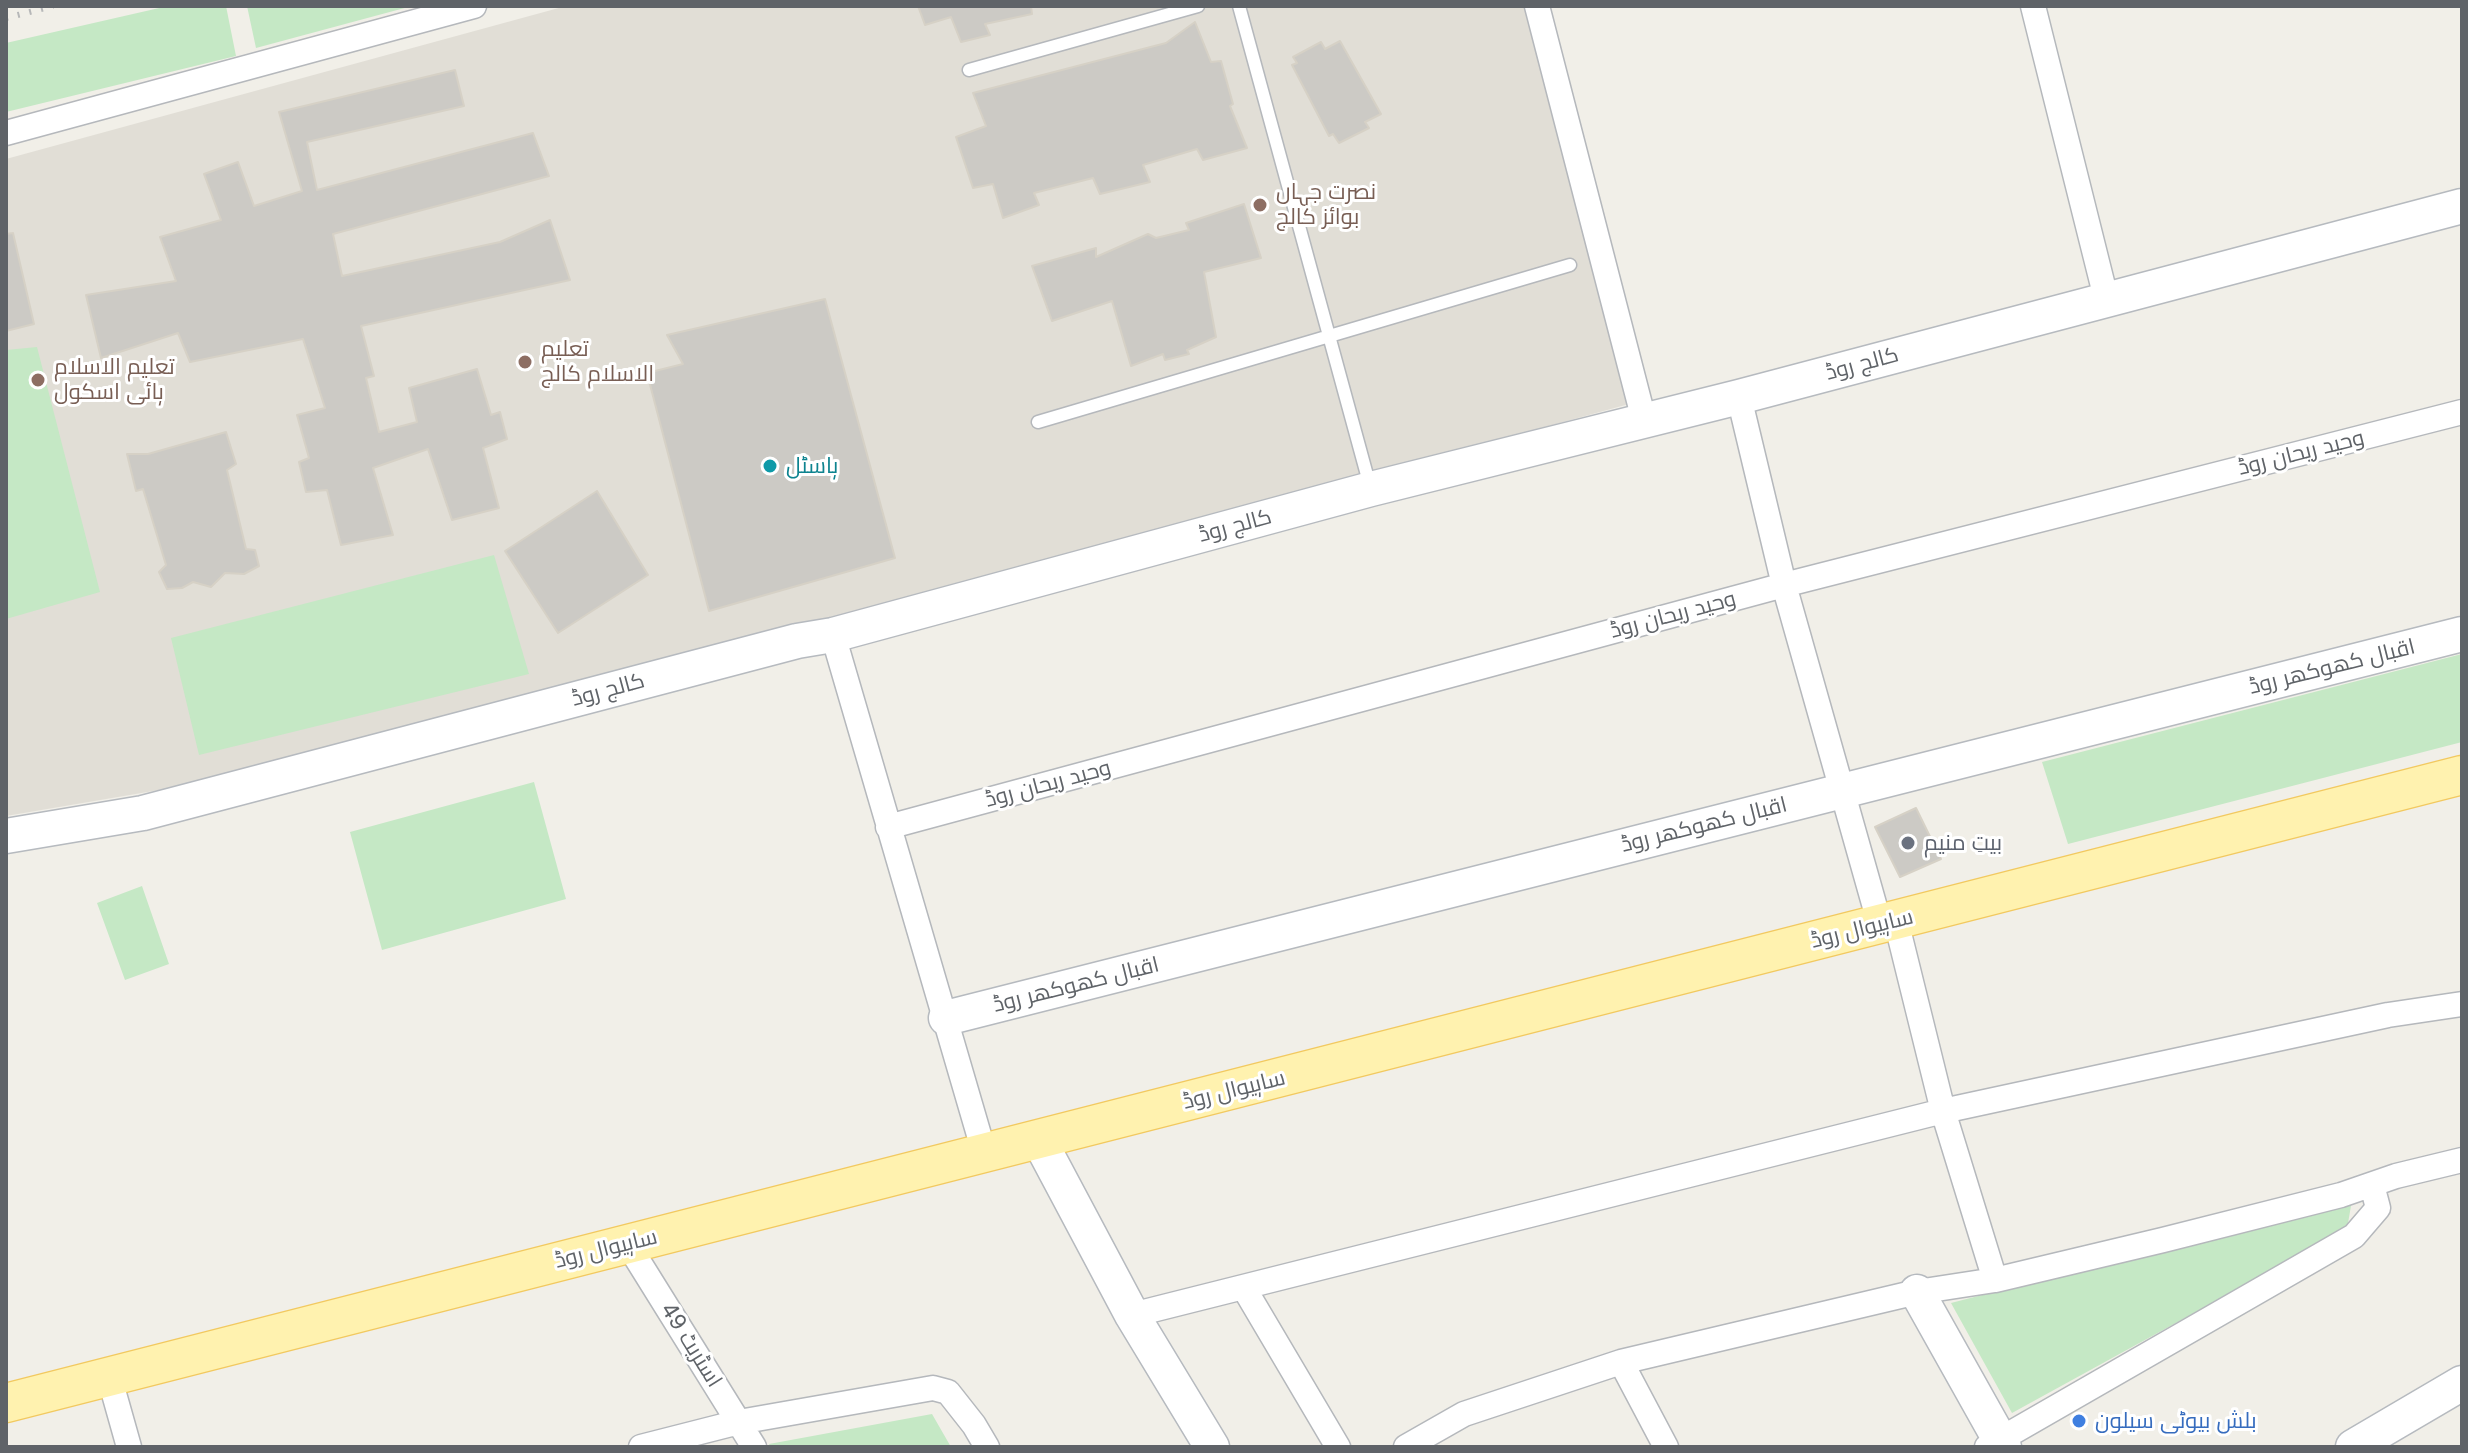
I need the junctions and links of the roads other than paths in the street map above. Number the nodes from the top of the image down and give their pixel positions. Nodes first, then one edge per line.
1 (474, 6) edge
2 (1198, 6) edge
3 (1239, 6) edge
4 (1537, 6) edge
5 (2033, 6) edge
6 (969, 70) dead end
7 (6, 133) edge
8 (2462, 206) edge
9 (1570, 265) dead end
10 (2106, 298) junction
11 (1329, 336) junction
12 (1739, 397) junction
13 (2462, 412) edge
14 (1644, 420) junction
15 (1038, 422) dead end
16 (1371, 489) junction
17 (1784, 585) junction
18 (2462, 634) edge
19 (833, 635) junction
20 (2462, 775) edge
21 (1842, 790) junction
22 (888, 827) junction
23 (6, 836) edge
24 (1888, 923) junction
25 (2462, 1004) edge
26 (946, 1018) junction
27 (1943, 1111) junction
28 (1039, 1140) junction
29 (984, 1152) junction
30 (2462, 1160) edge
31 (2372, 1185) junction
32 (627, 1243) junction
33 (1995, 1280) junction
34 (1244, 1288) junction
35 (1917, 1292) junction
36 (1132, 1315) junction
37 (1621, 1362) junction
38 (109, 1376) junction
39 (2462, 1383) edge
40 (6, 1403) edge
41 (739, 1422) junction
42 (1997, 1445) edge
43 (129, 1447) edge
44 (641, 1447) edge
45 (754, 1447) edge
46 (987, 1447) edge
47 (1212, 1447) edge
48 (1338, 1447) edge
49 (1406, 1447) edge
50 (1666, 1447) edge
51 (2353, 1447) edge

1 - 7 street
2 - 6 lane
3 - 11 lane
4 - 14 street
5 - 10 street
8 - 10 main road, کالج روڈ
9 - 11 lane
10 - 12 main road, کالج روڈ
11 - 15 lane
11 - 16 lane
12 - 14 main road, کالج روڈ
12 - 17 street
13 - 17 street, وحید ریحان روڈ
14 - 16 main road, کالج روڈ
16 - 19 main road, کالج روڈ
17 - 21 street
17 - 22 street, وحید ریحان روڈ
18 - 21 main road, اقبال کھوکھر روڈ
19 - 22 street
19 - 23 main road, کالج روڈ
20 - 24 main road, ساہیوال روڈ
21 - 24 street
21 - 26 main road, اقبال کھوکھر روڈ
22 - 26 street
24 - 27 street
24 - 28 main road, ساہیوال روڈ
25 - 27 street
26 - 29 street
27 - 33 street
27 - 34 street
28 - 29 main road, ساہیوال روڈ
28 - 36 main road
29 - 32 main road, ساہیوال روڈ
30 - 31 street
31 - 33 street
31 - 42 street
32 - 38 main road, ساہیوال روڈ
32 - 41 street, اسٹریٹ 49
33 - 35 street
34 - 36 street
34 - 48 street
35 - 37 street
35 - 42 main road
36 - 47 main road
37 - 49 street
37 - 50 street
38 - 40 main road, ساہیوال روڈ
38 - 43 street
39 - 51 main road
41 - 44 street
41 - 45 street, اسٹریٹ 49
41 - 46 street

